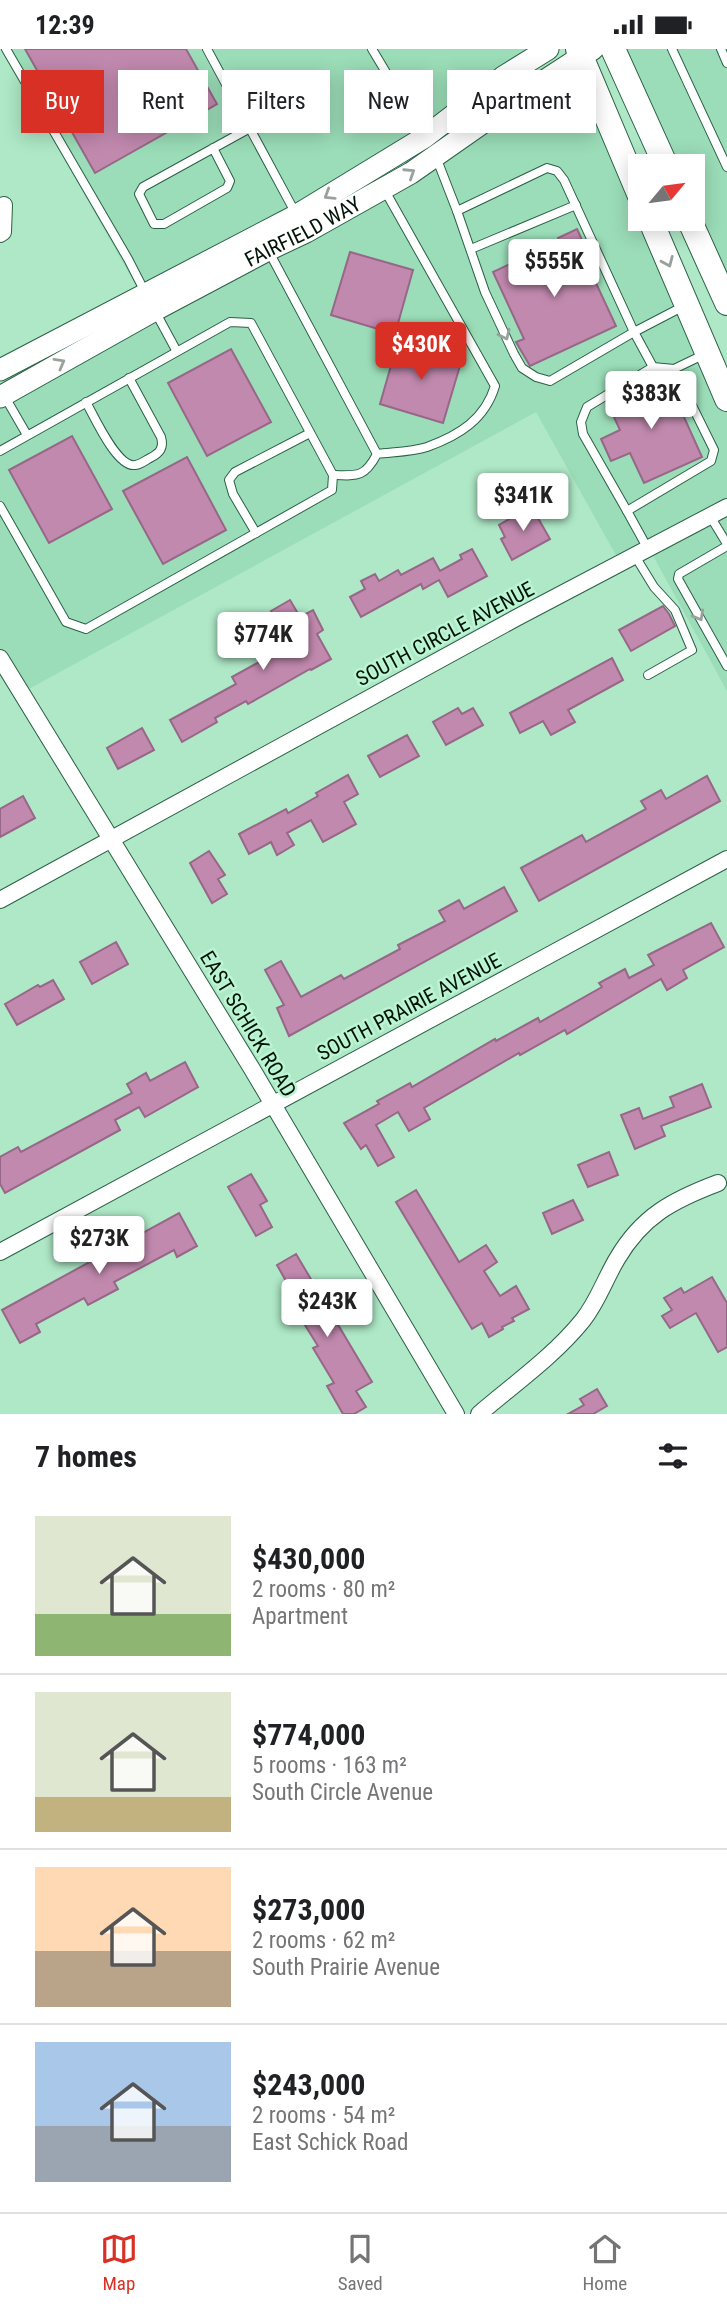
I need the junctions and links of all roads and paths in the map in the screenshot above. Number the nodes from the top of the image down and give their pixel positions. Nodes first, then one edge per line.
1 (6, 49) edge
2 (207, 49) edge
3 (372, 49) edge
4 (548, 49) edge
5 (613, 49) edge
6 (673, 49) edge
7 (721, 49) edge
8 (584, 52) edge
9 (727, 63) edge
10 (222, 77) edge
11 (241, 133) edge
12 (253, 133) edge
13 (430, 146) junction
14 (213, 148) junction
15 (661, 154) edge
16 (628, 165) edge
17 (727, 167) edge
18 (373, 168) junction
19 (384, 188) junction
20 (4, 205) dead end
21 (576, 205) junction
22 (457, 211) junction
23 (301, 223) junction
24 (655, 231) edge
25 (694, 231) edge
26 (0, 234) edge
27 (265, 241) junction
28 (471, 249) junction
29 (150, 301) junction
30 (727, 303) edge
31 (687, 305) junction
32 (634, 332) junction
33 (176, 350) junction
34 (707, 353) junction
35 (653, 367) junction
36 (674, 369) junction
37 (0, 370) edge
38 (129, 377) junction
39 (1, 393) edge
40 (727, 399) edge
41 (86, 402) junction
42 (310, 433) junction
43 (27, 436) junction
44 (0, 451) edge
45 (377, 454) junction
46 (333, 475) junction
47 (0, 506) edge
48 (727, 507) edge
49 (627, 511) junction
50 (710, 516) junction
51 (256, 533) junction
52 (727, 545) edge
53 (641, 552) junction
54 (0, 658) edge
55 (727, 666) edge
56 (648, 674) dead end
57 (111, 840) junction
58 (727, 859) edge
59 (0, 900) edge
60 (273, 1105) junction
61 (722, 1182) edge
62 (0, 1252) edge
63 (456, 1414) edge
64 (479, 1414) edge

1 - 29 lane
2 - 10 lane
3 - 13 lane
4 - 13 street, FAIRFIELD WAY
5 - 15 main road
6 - 17 lane
7 - 9 lane
8 - 13 street, FAIRFIELD WAY
8 - 16 main road
11 - 14 lane
12 - 23 lane
13 - 18 street, FAIRFIELD WAY
19 -> 13 street, FAIRFIELD WAY
13 - 22 lane
14 - 14 lane
18 - 19 lane
18 -> 23 street, FAIRFIELD WAY
19 - 23 street, FAIRFIELD WAY
19 - 45 lane
20 - 26 street
21 - 22 lane
21 - 28 lane
21 - 32 lane
22 - 28 lane
23 - 27 street, FAIRFIELD WAY
24 -> 31 main road
25 - 30 main road
27 - 29 street, FAIRFIELD WAY
27 - 45 lane
28 -> 32 lane
29 - 33 lane
29 - 37 street, FAIRFIELD WAY
39 -> 29 street, FAIRFIELD WAY
31 - 32 lane
31 - 34 main road
32 - 35 lane
33 - 38 lane
33 - 42 lane
34 - 36 lane
34 - 40 main road
35 - 36 lane
35 - 49 lane
36 - 49 lane
38 - 41 lane
38 - 41 lane
39 - 43 lane
41 - 43 lane
42 - 46 lane
42 - 51 lane
43 - 44 lane
45 - 46 lane
46 - 51 lane
47 - 51 lane
48 - 50 street, SOUTH CIRCLE AVENUE
49 - 53 lane
50 - 52 lane
50 - 53 street, SOUTH CIRCLE AVENUE
52 -> 55 lane
53 - 56 lane
53 - 57 street, SOUTH CIRCLE AVENUE
54 - 57 street, EAST SCHICK ROAD
57 - 59 street, SOUTH CIRCLE AVENUE
57 - 60 street, EAST SCHICK ROAD
58 - 60 street, SOUTH PRAIRIE AVENUE
60 - 62 street, SOUTH PRAIRIE AVENUE
60 - 63 street, EAST SCHICK ROAD
61 - 64 street

